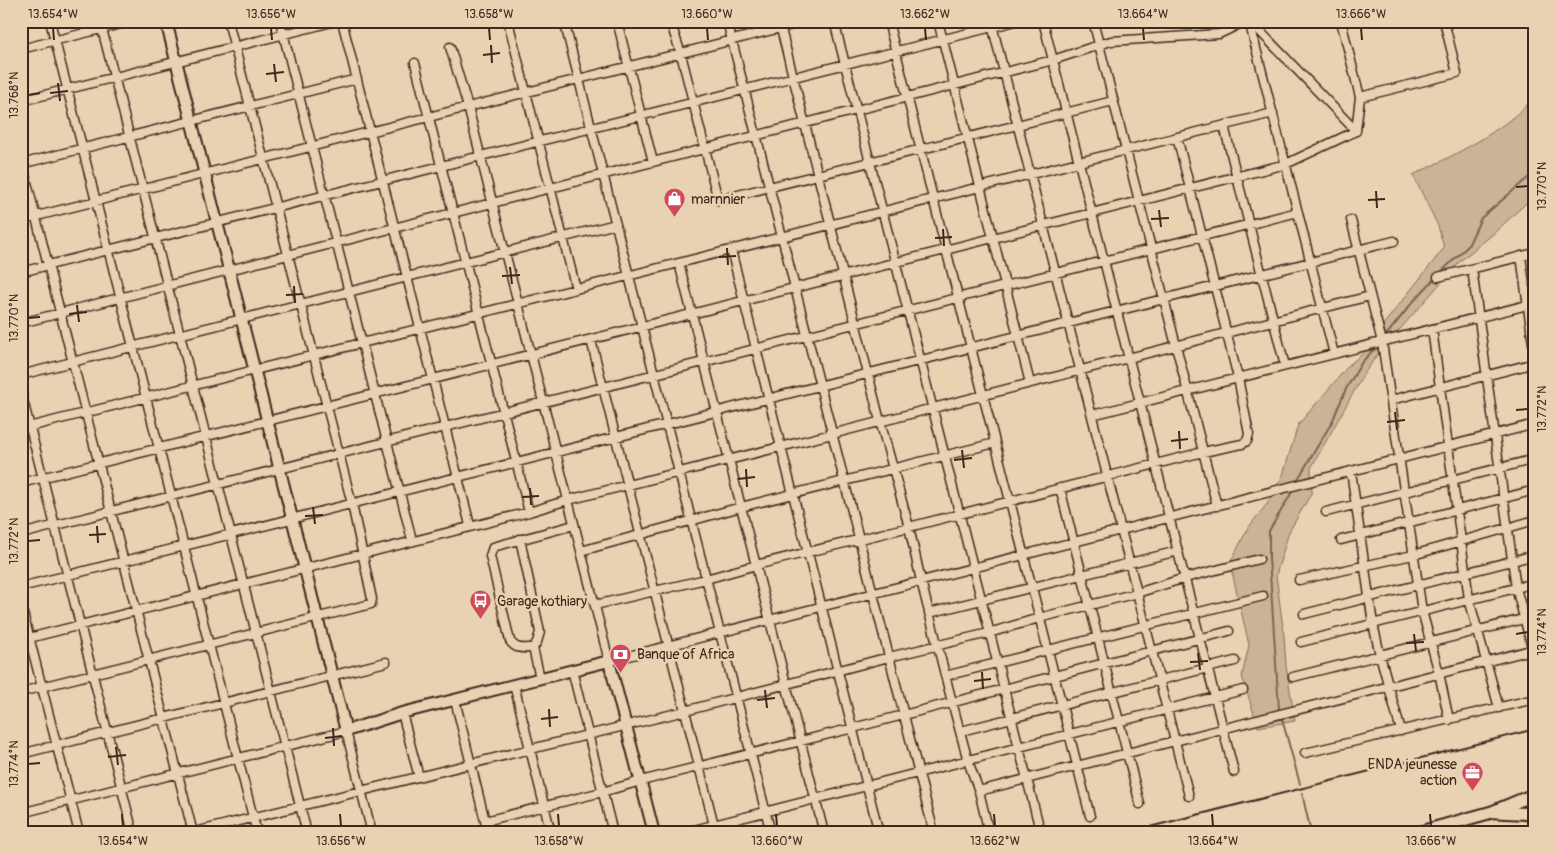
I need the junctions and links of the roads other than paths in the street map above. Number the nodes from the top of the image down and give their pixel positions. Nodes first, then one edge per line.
1 (50, 21) edge
2 (133, 21) edge
3 (166, 21) edge
4 (228, 21) edge
5 (280, 21) edge
6 (336, 21) edge
7 (342, 21) edge
8 (508, 21) edge
9 (564, 21) edge
10 (617, 21) edge
11 (670, 21) edge
12 (728, 21) edge
13 (808, 21) edge
14 (834, 21) edge
15 (888, 21) edge
16 (938, 21) edge
17 (1016, 21) edge
18 (1043, 21) edge
19 (1093, 21) edge
20 (1248, 21) edge
21 (1341, 21) edge
22 (1444, 21) edge
23 (992, 24) edge
24 (101, 25) edge
25 (780, 25) edge
26 (283, 34) junction
27 (943, 40) junction
28 (55, 41) junction
29 (732, 41) junction
30 (1099, 45) junction
31 (235, 47) junction
32 (450, 47) dead end
33 (21, 49) edge
34 (896, 52) junction
35 (681, 54) junction
36 (1053, 60) junction
37 (176, 62) junction
38 (415, 63) dead end
39 (845, 64) junction
40 (629, 67) junction
41 (1004, 72) junction
42 (114, 77) junction
43 (794, 77) junction
44 (357, 79) junction
45 (579, 80) junction
46 (954, 85) junction
47 (68, 89) junction
48 (745, 90) junction
49 (526, 93) junction
50 (298, 94) junction
51 (907, 97) junction
52 (1360, 97) junction
53 (1113, 100) junction
54 (21, 101) edge
55 (693, 103) junction
56 (250, 106) junction
57 (468, 108) junction
58 (857, 110) junction
59 (1066, 112) junction
60 (1273, 113) junction
61 (641, 116) junction
62 (429, 117) junction
63 (191, 121) junction
64 (805, 123) junction
65 (1018, 125) junction
66 (1224, 126) junction
67 (592, 128) junction
68 (1356, 131) junction
69 (370, 132) junction
70 (756, 136) junction
71 (130, 137) junction
72 (967, 137) junction
73 (1177, 137) junction
74 (539, 142) junction
75 (312, 147) junction
76 (83, 148) junction
77 (705, 149) junction
78 (920, 149) junction
79 (1126, 150) junction
80 (481, 156) junction
81 (264, 159) junction
82 (22, 162) edge
83 (653, 162) junction
84 (870, 162) junction
85 (1079, 162) junction
86 (1286, 164) junction
87 (441, 166) junction
88 (204, 174) junction
89 (1030, 174) junction
90 (603, 175) junction
91 (818, 175) junction
92 (1237, 177) junction
93 (383, 181) junction
94 (770, 187) junction
95 (980, 187) junction
96 (551, 188) junction
97 (1190, 188) junction
98 (143, 189) junction
99 (324, 196) junction
100 (933, 199) junction
101 (96, 201) junction
102 (1139, 201) junction
103 (492, 203) junction
104 (276, 208) junction
105 (882, 212) junction
106 (1298, 212) junction
107 (453, 213) junction
108 (1092, 213) junction
109 (36, 216) junction
110 (21, 220) edge
111 (1351, 220) dead end
112 (217, 223) junction
113 (616, 224) junction
114 (1043, 225) junction
115 (1249, 225) junction
116 (831, 226) junction
117 (395, 228) junction
118 (1202, 236) junction
119 (782, 237) junction
120 (156, 238) junction
121 (563, 238) junction
122 (993, 238) junction
123 (1394, 241) dead end
124 (336, 243) junction
125 (1151, 249) junction
126 (109, 250) junction
127 (731, 250) junction
128 (946, 250) junction
129 (1359, 250) junction
130 (505, 252) junction
131 (1535, 253) edge
132 (288, 255) junction
133 (1521, 256) junction
134 (1104, 261) junction
135 (466, 262) junction
136 (1311, 262) junction
137 (680, 263) junction
138 (896, 263) junction
139 (48, 265) junction
140 (1472, 269) junction
141 (229, 270) junction
142 (21, 272) edge
143 (1056, 274) junction
144 (1262, 274) junction
145 (629, 276) junction
146 (843, 276) junction
147 (407, 277) junction
148 (1438, 278) dead end
149 (168, 286) junction
150 (1005, 286) junction
151 (1215, 286) junction
152 (795, 288) junction
153 (576, 289) junction
154 (349, 292) junction
155 (1370, 296) junction
156 (121, 298) junction
157 (958, 298) junction
158 (1164, 299) junction
159 (744, 301) junction
160 (301, 304) junction
161 (518, 304) junction
162 (1531, 304) edge
163 (1322, 308) junction
164 (908, 311) junction
165 (1117, 311) junction
166 (60, 313) junction
167 (479, 314) junction
168 (692, 314) junction
169 (1479, 317) junction
170 (241, 319) junction
171 (1273, 320) junction
172 (21, 323) edge
173 (855, 323) junction
174 (1068, 323) junction
175 (642, 327) junction
176 (420, 328) junction
177 (1432, 329) junction
178 (1227, 332) junction
179 (180, 334) junction
180 (808, 336) junction
181 (1018, 336) junction
182 (591, 340) junction
183 (1382, 342) junction
184 (362, 343) junction
185 (133, 346) junction
186 (1176, 346) junction
187 (971, 348) junction
188 (757, 350) junction
189 (1334, 354) junction
190 (314, 355) junction
191 (531, 355) junction
192 (1129, 358) junction
193 (1535, 358) edge
194 (920, 360) junction
195 (73, 362) junction
196 (705, 362) junction
197 (1535, 364) edge
198 (492, 365) junction
199 (1285, 366) junction
200 (254, 370) junction
201 (1080, 370) junction
202 (21, 374) edge
203 (868, 374) junction
204 (654, 375) junction
205 (1487, 376) junction
206 (1238, 378) junction
207 (433, 379) junction
208 (1030, 383) junction
209 (193, 386) junction
210 (820, 386) junction
211 (1440, 387) junction
212 (603, 388) junction
213 (1187, 391) junction
214 (21, 392) edge
215 (375, 394) junction
216 (983, 395) junction
217 (146, 398) junction
218 (769, 399) junction
219 (1391, 400) junction
220 (543, 403) junction
221 (1140, 403) junction
222 (327, 406) junction
223 (932, 408) junction
224 (717, 412) junction
225 (86, 413) junction
226 (504, 413) junction
227 (1092, 415) junction
228 (267, 421) junction
229 (880, 421) junction
230 (667, 424) junction
231 (1535, 424) edge
232 (30, 427) junction
233 (445, 427) junction
234 (21, 429) edge
235 (832, 434) junction
236 (1495, 434) junction
237 (206, 437) junction
238 (616, 438) junction
239 (387, 442) junction
240 (995, 443) junction
241 (781, 446) junction
242 (1449, 446) junction
243 (159, 449) junction
244 (556, 452) junction
245 (1203, 452) junction
246 (339, 454) junction
247 (944, 456) junction
248 (730, 459) junction
249 (1400, 459) junction
250 (1535, 459) edge
251 (517, 462) junction
252 (99, 464) junction
253 (1156, 464) junction
254 (1500, 468) junction
255 (280, 469) junction
256 (894, 470) junction
257 (679, 472) junction
258 (1350, 472) junction
259 (1107, 476) junction
260 (458, 477) junction
261 (43, 478) junction
262 (1453, 480) junction
263 (844, 482) junction
264 (21, 483) edge
265 (218, 485) junction
266 (628, 485) junction
267 (1060, 488) junction
268 (1535, 490) edge
269 (400, 492) junction
270 (1404, 492) junction
271 (793, 494) junction
272 (171, 497) junction
273 (1504, 498) junction
274 (568, 500) junction
275 (1010, 501) junction
276 (352, 504) junction
277 (1357, 504) junction
278 (1217, 506) junction
279 (741, 507) junction
280 (1457, 510) junction
281 (111, 512) junction
282 (529, 512) junction
283 (1326, 512) dead end
284 (959, 513) junction
285 (1170, 518) junction
286 (292, 519) junction
287 (1535, 520) edge
288 (691, 522) junction
289 (1409, 522) junction
290 (470, 525) junction
291 (574, 525) junction
292 (55, 526) junction
293 (1508, 527) junction
294 (909, 528) junction
295 (1121, 530) junction
296 (21, 534) edge
297 (231, 534) junction
298 (1361, 535) junction
299 (640, 536) junction
300 (520, 539) junction
301 (859, 539) junction
302 (412, 540) junction
303 (1341, 540) dead end
304 (1462, 541) junction
305 (1074, 542) junction
306 (184, 546) junction
307 (1178, 550) junction
308 (580, 551) junction
309 (808, 552) junction
310 (362, 553) junction
311 (1024, 555) junction
312 (1413, 555) junction
313 (1535, 556) edge
314 (1259, 559) dead end
315 (1512, 561) junction
316 (124, 562) junction
317 (1129, 563) junction
318 (756, 565) junction
319 (1366, 566) junction
320 (305, 568) junction
321 (973, 568) junction
322 (1466, 573) junction
323 (1082, 575) junction
324 (68, 576) junction
325 (1185, 578) junction
326 (706, 579) junction
327 (1299, 580) dead end
328 (921, 581) junction
329 (243, 583) junction
330 (1535, 583) edge
331 (1418, 585) junction
332 (21, 587) edge
333 (1032, 587) junction
334 (1516, 588) junction
335 (654, 590) junction
336 (873, 594) junction
337 (1137, 594) junction
338 (196, 595) junction
339 (1262, 596) dead end
340 (1370, 597) junction
341 (1469, 599) junction
342 (981, 600) junction
343 (21, 605) edge
344 (595, 605) junction
345 (1089, 606) junction
346 (822, 607) junction
347 (136, 611) junction
348 (1422, 611) junction
349 (929, 613) junction
350 (1194, 613) junction
351 (1304, 614) dead end
352 (317, 616) junction
353 (1535, 616) edge
354 (1039, 618) junction
355 (1524, 618) junction
356 (769, 620) junction
357 (1373, 624) junction
358 (80, 625) junction
359 (1145, 625) junction
360 (1478, 630) junction
361 (1228, 631) dead end
362 (256, 632) junction
363 (720, 633) junction
364 (989, 633) junction
365 (1098, 637) junction
366 (30, 638) junction
367 (1200, 638) junction
368 (21, 640) edge
369 (1301, 642) dead end
370 (1430, 642) junction
371 (209, 644) junction
372 (938, 645) junction
373 (669, 646) junction
374 (533, 648) junction
375 (1534, 649) edge
376 (1048, 650) junction
377 (1152, 651) junction
378 (1380, 655) junction
379 (889, 657) junction
380 (1535, 658) edge
381 (149, 660) junction
382 (609, 661) junction
383 (1234, 661) dead end
384 (1486, 661) junction
385 (386, 662) dead end
386 (997, 663) junction
387 (1104, 663) junction
388 (1208, 668) junction
389 (572, 670) junction
390 (838, 670) junction
391 (1439, 673) junction
392 (93, 674) junction
393 (332, 675) junction
394 (1054, 675) junction
395 (945, 676) junction
396 (1293, 677) dead end
397 (540, 678) junction
398 (1159, 680) junction
399 (786, 683) junction
400 (514, 685) junction
401 (1389, 686) junction
402 (42, 687) junction
403 (1004, 688) junction
404 (1242, 690) dead end
405 (271, 691) junction
406 (21, 692) edge
407 (1112, 692) junction
408 (736, 696) junction
409 (1215, 697) junction
410 (1535, 699) edge
411 (455, 700) junction
412 (952, 702) junction
413 (224, 703) junction
414 (1062, 705) junction
415 (1499, 708) junction
416 (685, 710) junction
417 (1166, 710) junction
418 (402, 713) junction
419 (904, 714) junction
420 (164, 718) junction
421 (1011, 718) junction
422 (1449, 720) junction
423 (1119, 722) junction
424 (626, 725) junction
425 (852, 728) junction
426 (1223, 729) junction
427 (346, 731) junction
428 (1401, 731) junction
429 (107, 732) junction
430 (961, 732) junction
431 (587, 734) junction
432 (1069, 734) junction
433 (801, 740) junction
434 (1175, 741) junction
435 (57, 745) junction
436 (285, 746) junction
437 (1019, 747) junction
438 (530, 749) junction
439 (751, 753) junction
440 (1127, 753) junction
441 (1305, 753) dead end
442 (21, 754) edge
443 (238, 758) junction
444 (968, 761) junction
445 (471, 763) junction
446 (699, 766) junction
447 (1077, 766) junction
448 (1234, 772) dead end
449 (178, 773) junction
450 (919, 773) junction
451 (419, 776) junction
452 (1027, 778) junction
453 (641, 781) junction
454 (868, 786) junction
455 (121, 787) junction
456 (979, 791) junction
457 (361, 792) junction
458 (602, 792) junction
459 (1535, 794) edge
460 (1189, 796) dead end
461 (816, 799) junction
462 (71, 800) junction
463 (1140, 804) dead end
464 (300, 806) junction
465 (544, 806) junction
466 (22, 811) edge
467 (766, 812) junction
468 (1492, 812) junction
469 (1535, 814) edge
470 (1090, 816) dead end
471 (253, 817) junction
472 (485, 820) junction
473 (715, 829) edge
474 (1040, 830) dead end
475 (27, 833) edge
476 (79, 833) edge
477 (133, 833) edge
478 (192, 833) edge
479 (257, 833) edge
480 (307, 833) edge
481 (372, 833) edge
482 (488, 833) edge
483 (551, 833) edge
484 (612, 833) edge
485 (654, 833) edge
486 (682, 833) edge
487 (771, 833) edge
488 (824, 833) edge
489 (880, 833) edge
490 (934, 833) edge
491 (989, 833) edge
492 (1417, 833) edge

1 - 28 street
2 - 24 street
3 - 37 main road
4 - 31 street
5 - 26 street
6 - 26 street
7 - 44 street
8 - 49 street
9 - 45 street
10 - 40 street
11 - 35 street
12 - 29 street
13 - 25 street
14 - 39 street
15 - 34 street
16 - 27 street
17 - 23 street
18 - 36 street
19 - 30 street
20 - 30 street
20 - 60 street
20 - 68 street
21 - 52 street
22 - 52 street
23 - 27 street
23 - 41 street
24 - 28 street
24 - 42 street
25 - 29 street
25 - 43 street
26 - 31 street
26 - 50 street
27 - 34 street
27 - 46 street
28 - 33 street
28 - 47 street
29 - 35 street
29 - 48 street
30 - 36 street
30 - 53 street
31 - 37 street
31 - 56 street
32 - 57 street
34 - 39 street
34 - 51 street
35 - 40 street
35 - 55 street
36 - 41 street
36 - 59 street
37 - 42 street
37 - 63 main road
38 - 62 street
39 - 43 street
39 - 58 street
40 - 45 street
40 - 61 street
41 - 46 street
41 - 65 street
42 - 47 street
42 - 71 street
43 - 48 street
43 - 64 street
44 - 50 street
44 - 69 street
45 - 49 street
45 - 67 street
46 - 51 street
46 - 72 street
47 - 54 street
47 - 76 street
48 - 55 street
48 - 70 street
49 - 57 street
49 - 74 street
50 - 56 street
50 - 75 street
51 - 58 street
51 - 78 street
52 - 68 street
53 - 59 street
53 - 79 street
55 - 61 street
55 - 77 street
56 - 63 street
56 - 81 street
57 - 62 street
57 - 80 street
58 - 64 street
58 - 84 street
59 - 65 street
59 - 85 street
60 - 66 street
60 - 86 street
61 - 67 street
61 - 83 street
62 - 69 street
62 - 87 street
63 - 71 street
63 - 88 main road
64 - 70 street
64 - 91 street
65 - 72 street
65 - 89 street
66 - 73 street
66 - 92 street
67 - 74 street
67 - 90 street
68 - 86 street
69 - 75 street
69 - 93 street
70 - 77 street
70 - 94 street
71 - 76 street
71 - 98 street
72 - 78 street
72 - 95 street
73 - 79 street
73 - 97 street
74 - 80 street
74 - 96 street
75 - 81 street
75 - 99 street
76 - 82 street
76 - 101 street
77 - 83 street
77 - 94 street
78 - 84 street
78 - 100 street
79 - 85 street
79 - 102 street
80 - 87 street
80 - 103 street
81 - 88 street
81 - 104 street
82 - 109 street
83 - 90 street
84 - 91 street
84 - 105 street
85 - 89 street
85 - 108 street
86 - 92 street
86 - 106 street
87 - 93 street
87 - 107 street
88 - 98 street
88 - 112 main road
89 - 95 street
89 - 114 street
90 - 96 street
90 - 113 street
91 - 94 street
91 - 116 street
92 - 97 street
92 - 115 street
93 - 99 street
93 - 117 street
94 - 119 street
95 - 100 street
95 - 122 street
96 - 103 street
96 - 121 street
97 - 102 street
97 - 118 street
98 - 101 street
98 - 120 street
99 - 104 street
99 - 124 street
100 - 105 street
100 - 128 street
101 - 109 street
101 - 126 street
102 - 108 street
102 - 125 street
103 - 107 street
103 - 130 street
104 - 112 street
104 - 132 street
105 - 116 street
105 - 138 street
106 - 115 street
106 - 136 street
107 - 117 street
107 - 135 street
108 - 114 street
108 - 134 street
109 - 110 street
109 - 139 street
111 - 129 street
112 - 120 street
112 - 141 main road
113 - 121 street
113 - 145 street
114 - 122 street
114 - 143 street
115 - 118 street
115 - 144 street
116 - 119 street
116 - 146 street
117 - 124 street
117 - 147 street
118 - 125 street
118 - 151 street
119 - 127 street
119 - 152 street
120 - 126 street
120 - 149 street
121 - 130 street
121 - 153 street
122 - 128 street
122 - 150 street
123 - 129 street
124 - 132 street
124 - 154 street
125 - 134 street
125 - 158 street
126 - 139 street
126 - 156 street
127 - 137 street
127 - 159 street
128 - 138 street
128 - 157 street
129 - 136 street
129 - 155 street
130 - 135 street
130 - 161 street
131 - 133 street
132 - 141 street
132 - 160 street
133 - 140 street
133 - 162 street
134 - 143 street
134 - 165 street
135 - 147 street
135 - 167 street
136 - 144 street
136 - 163 street
137 - 145 street
137 - 168 street
138 - 146 street
138 - 164 street
139 - 142 street
139 - 166 street
140 - 148 street
140 - 169 street
141 - 149 street
141 - 170 main road
143 - 150 street
143 - 174 street
144 - 151 street
144 - 171 street
145 - 153 street
145 - 175 street
146 - 152 street
146 - 173 street
147 - 154 street
147 - 176 street
149 - 156 street
149 - 179 street
150 - 157 street
150 - 181 street
151 - 158 street
151 - 178 street
152 - 159 street
152 - 180 street
153 - 161 street
154 - 160 street
154 - 184 street
155 - 163 street
155 - 183 street
156 - 166 street
156 - 185 street
157 - 164 street
157 - 187 street
158 - 165 street
158 - 186 street
159 - 168 street
159 - 188 street
160 - 170 street
160 - 190 street
161 - 167 street
161 - 191 street
162 - 169 street
162 - 193 street
163 - 171 street
163 - 189 street
164 - 173 street
164 - 194 street
165 - 174 street
165 - 192 street
166 - 172 street
166 - 195 street
167 - 176 street
167 - 198 street
168 - 175 street
168 - 196 street
169 - 177 street
169 - 205 street
170 - 179 street
170 - 200 main road
171 - 178 street
171 - 199 street
173 - 180 street
173 - 203 street
174 - 181 street
174 - 201 street
175 - 182 street
175 - 204 street
176 - 184 street
176 - 207 street
177 - 183 street
177 - 211 street
178 - 186 street
178 - 206 street
179 - 185 street
179 - 209 street
180 - 188 street
180 - 210 street
181 - 187 street
181 - 208 street
182 - 191 street
182 - 212 street
183 - 189 street
183 - 219 street
184 - 190 street
184 - 215 street
185 - 195 street
185 - 217 street
186 - 192 street
186 - 213 street
187 - 194 street
187 - 216 street
188 - 196 street
188 - 218 street
189 - 199 street
190 - 200 street
190 - 222 street
191 - 198 street
191 - 220 street
192 - 201 street
192 - 221 street
194 - 203 street
194 - 223 street
195 - 202 street
195 - 225 street
196 - 204 street
196 - 224 street
197 - 205 street
198 - 207 street
198 - 226 street
199 - 206 street
200 - 209 street
200 - 228 main road
201 - 208 street
201 - 227 street
203 - 210 street
203 - 229 street
204 - 212 street
204 - 230 street
205 - 211 street
205 - 236 street
206 - 213 street
206 - 245 street
207 - 215 street
207 - 233 street
208 - 216 street
209 - 217 street
209 - 237 street
210 - 218 street
210 - 235 street
211 - 219 street
211 - 242 street
212 - 220 street
212 - 238 street
213 - 221 street
213 - 245 street
214 - 232 street
215 - 222 street
215 - 239 street
216 - 223 street
216 - 240 street
217 - 225 street
217 - 243 street
218 - 224 street
218 - 241 street
219 - 249 street
220 - 226 street
220 - 244 street
221 - 227 street
221 - 253 street
222 - 228 street
222 - 246 street
223 - 229 street
223 - 247 street
224 - 230 street
224 - 248 street
225 - 232 street
225 - 252 street
226 - 233 street
226 - 251 street
227 - 259 street
228 - 237 street
228 - 255 main road
229 - 235 street
229 - 256 street
230 - 238 street
230 - 257 street
231 - 236 street
232 - 234 street
232 - 261 street
233 - 239 street
233 - 260 street
235 - 241 street
235 - 263 street
236 - 242 street
236 - 254 street
237 - 243 street
237 - 265 street
238 - 244 street
238 - 266 street
239 - 246 street
239 - 269 street
240 - 247 street
240 - 275 street
241 - 248 street
241 - 271 street
242 - 249 street
242 - 262 street
243 - 252 street
243 - 272 street
244 - 251 street
244 - 274 street
245 - 253 street
245 - 278 street
246 - 255 street
246 - 276 street
247 - 256 street
247 - 284 street
248 - 257 street
248 - 279 street
249 - 258 street
249 - 270 street
250 - 254 street
251 - 260 street
251 - 282 street
252 - 261 street
252 - 281 street
253 - 259 street
253 - 285 street
254 - 262 street
254 - 273 street
255 - 265 street
255 - 286 main road
256 - 263 street
256 - 294 street
257 - 266 street
257 - 288 street
258 - 277 street
258 - 278 street
259 - 267 street
259 - 295 street
260 - 269 street
260 - 290 street
261 - 264 street
261 - 292 street
262 - 270 street
262 - 280 street
263 - 271 street
263 - 301 street
265 - 272 street
265 - 297 street
266 - 274 street
266 - 299 street
267 - 275 street
267 - 305 street
268 - 273 street
269 - 276 street
269 - 302 street
270 - 277 street
270 - 289 street
271 - 279 street
271 - 309 street
272 - 281 street
272 - 306 street
273 - 280 street
273 - 293 street
274 - 282 street
274 - 291 street
275 - 284 street
275 - 311 street
276 - 286 street
276 - 310 street
277 - 283 street
277 - 298 street
278 - 285 street
279 - 288 street
279 - 318 street
280 - 289 street
280 - 304 street
281 - 292 street
281 - 316 street
282 - 290 street
284 - 294 street
284 - 321 street
285 - 295 street
285 - 307 street
286 - 297 street
286 - 320 main road
287 - 293 street
288 - 299 street
288 - 326 street
289 - 298 street
289 - 312 street
290 - 302 street
291 - 300 street
291 - 308 street
292 - 296 street
292 - 324 street
293 - 304 street
293 - 315 street
294 - 301 street
294 - 328 street
295 - 305 street
295 - 317 street
297 - 306 street
297 - 329 street
298 - 303 street
298 - 319 street
299 - 308 street
299 - 335 street
300 - 374 street
300 - 374 street
301 - 309 street
301 - 336 street
302 - 310 street
304 - 312 street
304 - 322 street
305 - 311 street
305 - 323 street
306 - 316 street
306 - 338 street
307 - 317 street
307 - 325 street
308 - 344 street
309 - 318 street
309 - 346 street
310 - 320 street
310 - 352 street
311 - 321 street
311 - 333 street
312 - 319 street
312 - 331 street
313 - 315 street
314 - 325 street
315 - 322 street
315 - 334 street
316 - 324 street
316 - 347 street
317 - 323 street
317 - 337 street
318 - 326 street
318 - 356 street
319 - 327 street
319 - 340 street
320 - 329 street
320 - 352 main road
321 - 328 street
321 - 342 street
322 - 331 street
322 - 341 street
323 - 333 street
323 - 345 street
324 - 332 street
324 - 358 street
325 - 337 street
325 - 350 street
326 - 335 street
326 - 363 street
328 - 336 street
328 - 349 street
329 - 338 street
329 - 362 street
330 - 334 street
331 - 340 street
331 - 348 street
333 - 342 street
333 - 354 street
334 - 341 street
334 - 355 street
335 - 344 street
335 - 373 street
336 - 346 street
336 - 379 street
337 - 345 street
337 - 359 street
338 - 347 street
338 - 371 street
339 - 350 street
340 - 351 street
340 - 357 street
341 - 348 street
341 - 360 street
342 - 349 street
342 - 364 street
343 - 366 street
344 - 382 street
345 - 354 street
345 - 365 street
346 - 356 street
346 - 390 street
347 - 358 street
347 - 381 street
348 - 357 street
348 - 370 street
349 - 372 street
350 - 359 street
350 - 367 street
352 - 362 street
352 - 393 main road
353 - 355 street
354 - 364 street
354 - 376 street
355 - 360 street
355 - 375 street
356 - 363 street
356 - 399 street
357 - 369 street
357 - 378 street
358 - 366 street
358 - 392 street
359 - 365 street
359 - 377 street
360 - 370 street
360 - 384 street
361 - 367 street
362 - 371 street
362 - 405 street
363 - 373 street
363 - 408 street
364 - 372 street
364 - 386 street
365 - 376 street
365 - 387 street
366 - 368 street
366 - 402 street
367 - 377 street
367 - 388 street
370 - 378 street
370 - 391 street
371 - 381 street
371 - 413 street
372 - 379 street
372 - 395 street
373 - 382 street
373 - 416 street
374 - 397 street
375 - 380 street
375 - 384 street
376 - 386 street
376 - 394 street
377 - 387 street
377 - 398 street
378 - 396 street
378 - 401 street
379 - 390 street
379 - 419 street
381 - 392 street
381 - 420 street
382 - 389 main road
382 - 424 main road
383 - 388 street
384 - 391 street
384 - 415 street
385 - 393 street
386 - 395 street
386 - 403 street
387 - 394 street
387 - 407 street
388 - 398 street
388 - 409 street
389 - 397 main road
389 - 431 street
390 - 399 street
390 - 425 street
391 - 401 street
391 - 422 street
392 - 402 street
392 - 429 street
393 - 405 street
393 - 427 main road
394 - 403 street
394 - 414 street
395 - 412 street
397 - 400 main road
398 - 407 street
398 - 417 street
399 - 408 street
399 - 433 street
400 - 411 main road
400 - 438 street
401 - 426 street
401 - 428 street
402 - 406 street
402 - 435 street
403 - 412 street
403 - 421 street
404 - 409 street
405 - 413 street
405 - 436 street
407 - 414 street
407 - 423 street
408 - 416 street
408 - 439 street
409 - 417 street
409 - 426 street
410 - 415 street
411 - 418 main road
411 - 445 street
412 - 419 street
412 - 430 street
413 - 420 street
413 - 443 street
414 - 421 street
414 - 432 street
415 - 422 street
416 - 424 street
416 - 446 street
417 - 423 street
417 - 434 street
418 - 427 main road
418 - 451 street
419 - 425 street
419 - 450 street
420 - 429 street
420 - 449 street
421 - 430 street
421 - 437 street
422 - 428 street
423 - 432 street
423 - 440 street
424 - 431 street
424 - 453 main road
425 - 433 street
425 - 454 street
426 - 434 street
426 - 448 street
427 - 436 street
427 - 457 street
428 - 441 street
429 - 435 street
429 - 455 street
430 - 444 street
431 - 438 street
431 - 458 street
432 - 437 street
432 - 447 street
433 - 439 street
433 - 461 street
434 - 440 street
434 - 460 street
435 - 442 street
435 - 462 street
436 - 443 street
436 - 464 street
437 - 444 street
437 - 452 street
438 - 445 street
438 - 465 street
439 - 446 street
439 - 467 street
440 - 447 street
440 - 463 street
443 - 449 street
443 - 471 street
444 - 450 street
444 - 456 street
445 - 451 street
445 - 472 street
446 - 453 street
446 - 473 street
447 - 452 street
447 - 470 street
449 - 455 street
449 - 478 street
450 - 454 street
450 - 490 street
451 - 457 street
452 - 456 street
452 - 474 street
453 - 458 street
453 - 485 main road
454 - 461 street
454 - 489 street
455 - 462 street
455 - 477 street
456 - 491 street
457 - 464 street
457 - 481 street
458 - 465 street
458 - 484 street
459 - 468 highway
461 - 467 street
461 - 488 street
462 - 466 street
462 - 476 street
464 - 471 street
464 - 480 street
465 - 472 street
465 - 483 street
466 - 475 street
467 - 473 street
467 - 487 street
468 - 469 highway
468 - 492 highway
471 - 478 street
471 - 479 street
472 - 482 street
473 - 486 street

